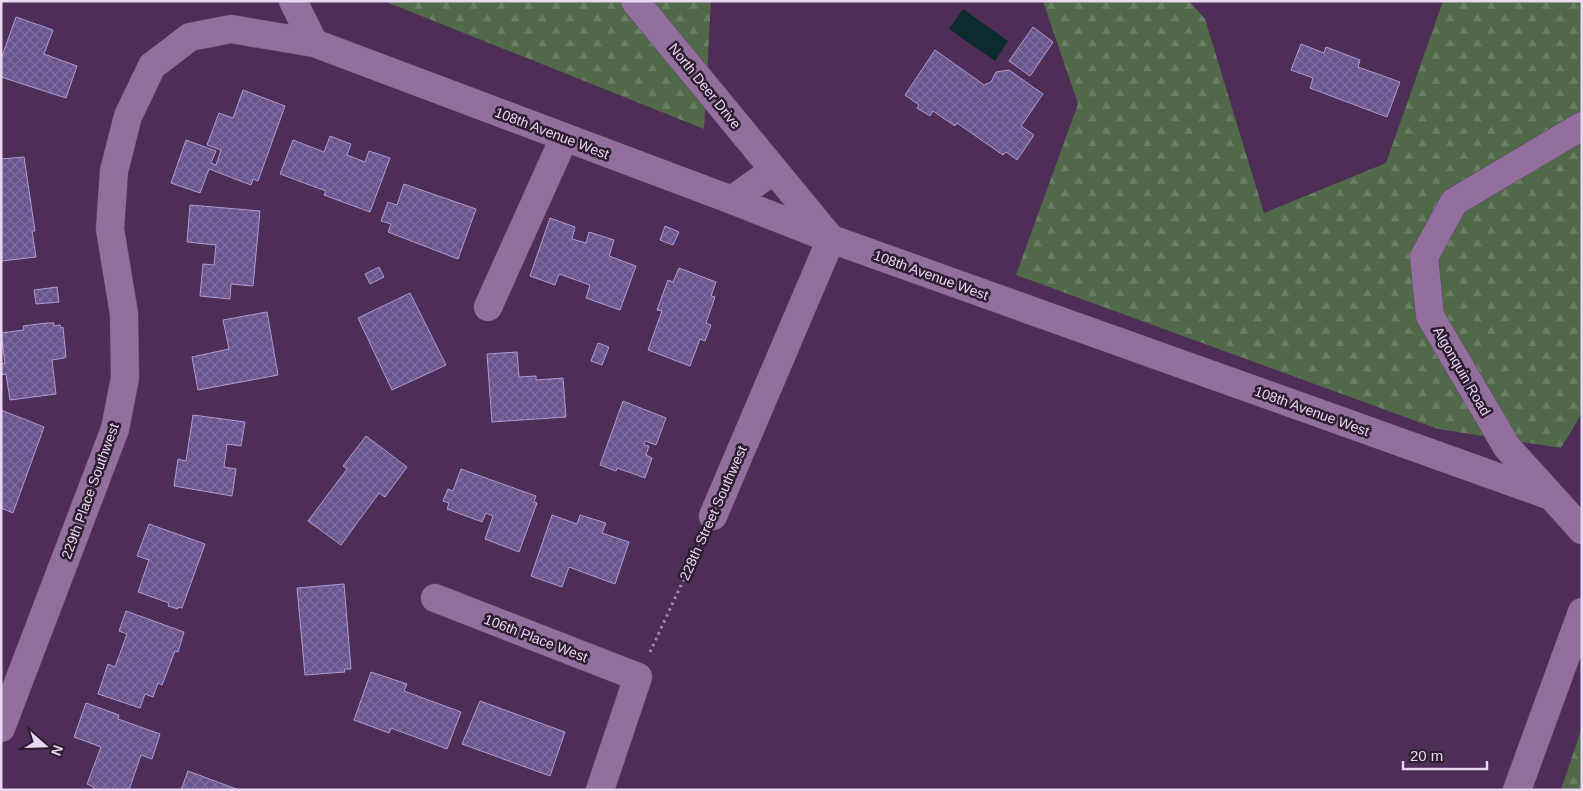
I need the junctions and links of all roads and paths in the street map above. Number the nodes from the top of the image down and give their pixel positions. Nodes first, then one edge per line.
1 (293, 1) edge
2 (635, 1) edge
3 (314, 43) junction
4 (1582, 126) edge
5 (564, 138) junction
6 (774, 170) junction
7 (732, 200) junction
8 (831, 239) junction
9 (488, 307) dead end
10 (1551, 496) junction
11 (713, 516) joint
12 (1582, 530) edge
13 (435, 598) dead end
14 (1582, 612) edge
15 (638, 677) junction
16 (1, 728) edge
17 (600, 790) edge
18 (1517, 790) edge

1 - 3 street
2 - 6 street, North Deer Drive
3 - 5 street, 108th Avenue West
3 - 16 street, 229th Place Southwest
4 - 10 street, Algonquin Road
5 - 7 street, 108th Avenue West
5 - 9 street
6 - 7 street
6 - 8 street, North Deer Drive
7 - 8 street, 108th Avenue West
8 - 10 street, 108th Avenue West
8 - 11 street, 228th Street Southwest
10 - 12 street, Algonquin Road
11 - 15 path, 228th Street Southwest
13 - 15 street, 106th Place West
14 - 18 street
15 - 17 street

